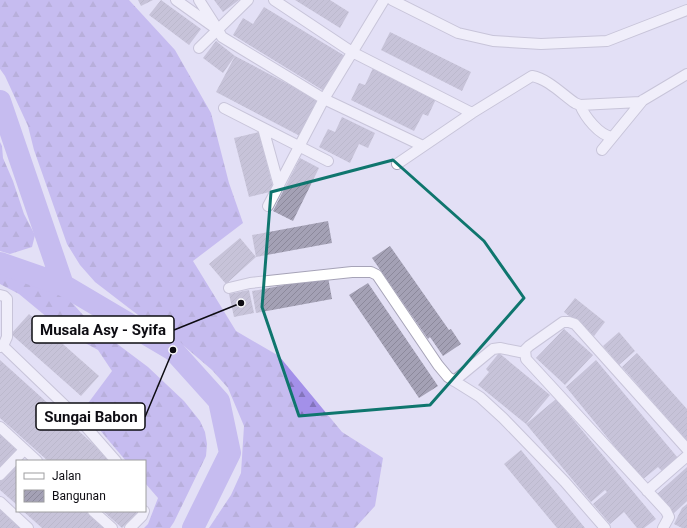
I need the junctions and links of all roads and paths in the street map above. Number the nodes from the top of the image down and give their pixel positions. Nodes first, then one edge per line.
1 (176, 0) edge
2 (199, 0) edge
3 (248, 0) edge
4 (274, 0) edge
5 (384, 0) edge
6 (392, 0) edge
7 (687, 10) edge
8 (218, 30) junction
9 (199, 48) dead end
10 (352, 52) junction
11 (687, 74) edge
12 (324, 99) junction
13 (643, 100) junction
14 (580, 105) junction
15 (224, 108) dead end
16 (472, 113) junction
17 (263, 128) junction
18 (612, 138) junction
19 (423, 146) junction
20 (300, 147) junction
21 (602, 150) dead end
22 (328, 161) dead end
23 (397, 164) dead end
24 (279, 186) junction
25 (268, 206) dead end
26 (229, 288) dead end
27 (0, 295) edge
28 (1, 347) edge
29 (525, 353) junction
30 (454, 381) junction
31 (0, 427) edge
32 (687, 449) edge
33 (24, 450) junction
34 (687, 456) edge
35 (36, 460) edge
36 (115, 460) edge
37 (0, 475) edge
38 (646, 491) junction
39 (0, 502) edge
40 (94, 512) edge
41 (144, 512) edge
42 (28, 528) edge
43 (112, 528) edge
44 (130, 528) edge
45 (605, 528) edge
46 (663, 528) edge

1 - 8 street
2 - 8 street
3 - 8 street
4 - 10 street
5 - 10 street
6 - 7 street
8 - 9 street
8 - 12 street
10 - 12 street
10 - 16 street
11 - 13 street
12 - 19 street
12 - 20 street
13 - 14 street
13 - 18 street
14 - 16 street
14 - 18 street
15 - 17 street
16 - 19 street
17 - 20 street
17 - 24 street
18 - 21 street
19 - 23 street
20 - 22 street
20 - 24 street
24 - 25 street
26 - 30 street
27 - 28 street
28 - 36 street
29 - 30 street
29 - 32 street
29 - 38 street
30 - 45 street
31 - 33 street
33 - 35 street
33 - 37 street
34 - 38 street
38 - 46 street
39 - 42 street
40 - 43 street
41 - 44 street

